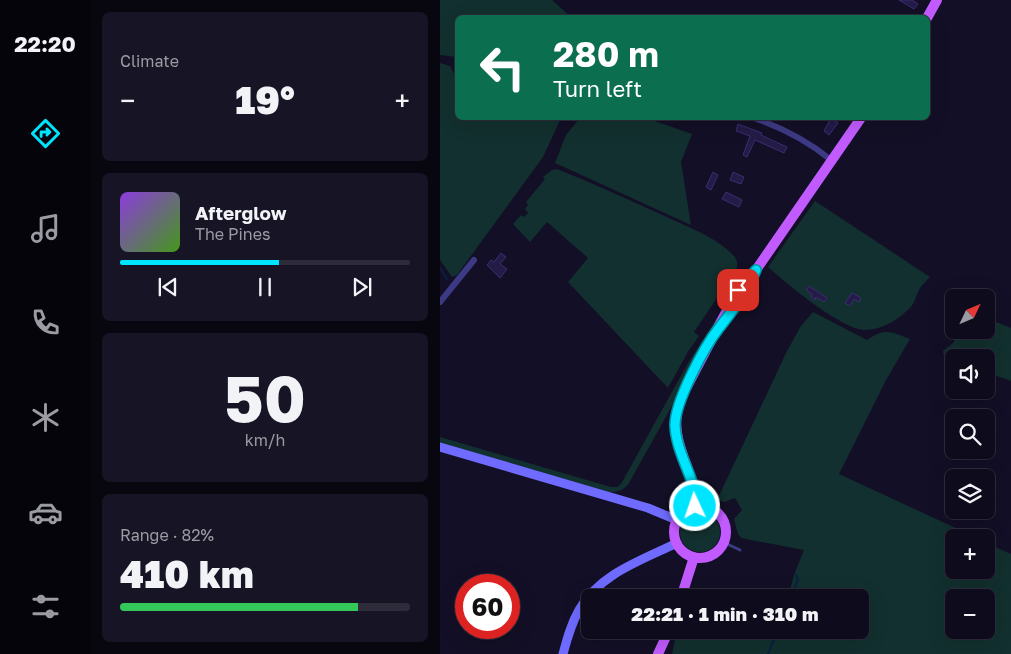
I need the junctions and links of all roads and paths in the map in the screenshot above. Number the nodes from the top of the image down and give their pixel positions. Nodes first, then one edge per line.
1 (937, 0) edge
2 (929, 15) edge
3 (759, 120) edge
4 (860, 120) edge
5 (831, 160) junction
6 (474, 260) dead end
7 (440, 302) edge
8 (440, 447) edge
9 (698, 506) junction
10 (677, 520) junction
11 (724, 542) junction
12 (677, 543) junction
13 (740, 550) dead end
14 (694, 557) junction
15 (684, 589) edge
16 (665, 639) edge
17 (563, 654) edge
18 (658, 654) edge

1 - 2 main road
3 - 5 street
4 - 5 main road
5 - 9 main road
6 - 7 street
8 - 10 main road
9 - 10 main road
9 - 11 main road
10 - 12 main road
11 - 13 lane
11 - 14 main road
12 - 14 main road
12 - 17 main road
14 - 15 main road
16 - 18 main road

